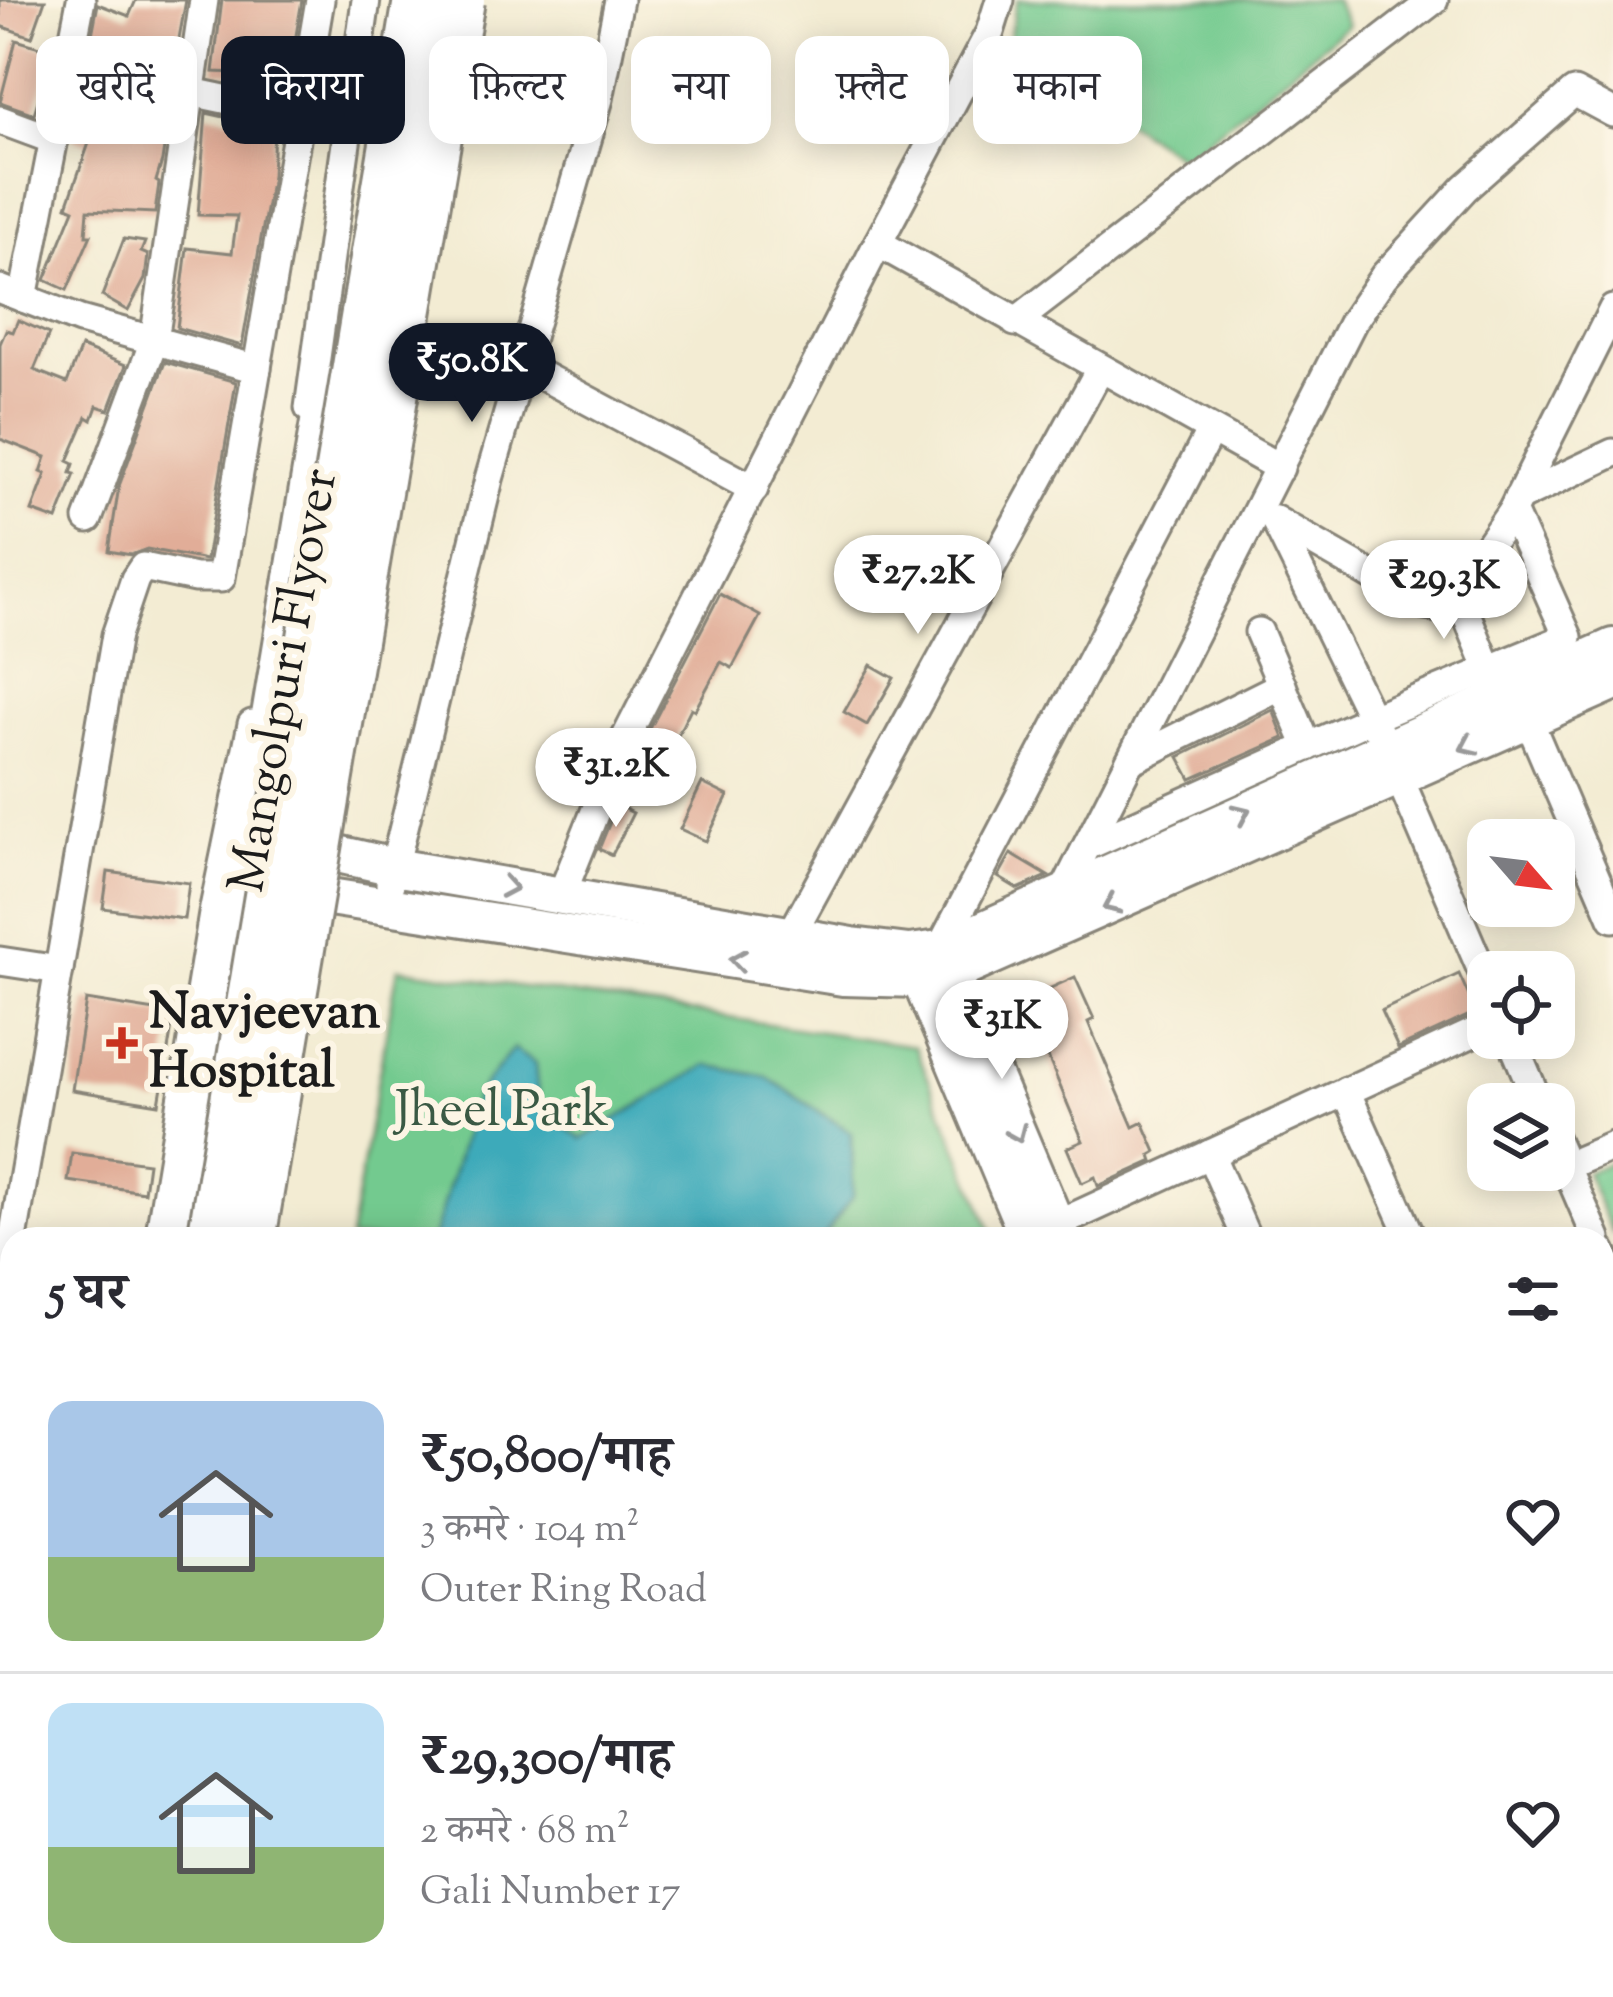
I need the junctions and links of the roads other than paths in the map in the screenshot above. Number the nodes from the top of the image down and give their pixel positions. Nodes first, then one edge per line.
1 (81, 0) edge
2 (204, 0) edge
3 (320, 0) edge
4 (366, 0) edge
5 (396, 0) edge
6 (418, 0) edge
7 (460, 0) edge
8 (477, 0) edge
9 (619, 0) edge
10 (1000, 0) edge
11 (1434, 0) edge
12 (74, 36) edge
13 (314, 36) edge
14 (197, 50) edge
15 (1613, 113) edge
16 (0, 120) edge
17 (36, 133) edge
18 (53, 144) edge
19 (183, 144) edge
20 (295, 144) edge
21 (369, 159) junction
22 (451, 166) junction
23 (878, 243) junction
24 (7, 295) edge
25 (1613, 309) edge
26 (1015, 322) junction
27 (154, 341) junction
28 (522, 365) junction
29 (257, 369) junction
30 (1100, 369) junction
31 (1211, 430) junction
32 (1613, 453) edge
33 (1280, 468) junction
34 (754, 489) junction
35 (1515, 504) junction
36 (1270, 510) junction
37 (88, 519) dead end
38 (1457, 591) junction
39 (290, 618) junction
40 (1259, 632) dead end
41 (371, 636) junction
42 (1613, 647) edge
43 (1489, 670) junction
44 (1613, 682) edge
45 (1282, 685) junction
46 (1528, 719) junction
47 (1308, 747) junction
48 (1386, 748) junction
49 (1130, 761) junction
50 (1087, 846) junction
51 (394, 867) junction
52 (326, 874) junction
53 (1064, 893) junction
54 (561, 896) junction
55 (384, 904) junction
56 (1613, 918) edge
57 (791, 935) junction
58 (1473, 951) edge
59 (0, 962) edge
60 (930, 964) junction
61 (59, 970) junction
62 (1467, 1036) edge
63 (1346, 1091) junction
64 (210, 1094) junction
65 (290, 1095) junction
66 (1613, 1146) edge
67 (1210, 1154) junction
68 (1575, 1162) edge
69 (1575, 1187) edge
70 (15, 1227) edge
71 (160, 1227) edge
72 (189, 1227) edge
73 (214, 1227) edge
74 (252, 1227) edge
75 (268, 1227) edge
76 (1041, 1227) edge
77 (1060, 1227) edge
78 (1242, 1227) edge
79 (1407, 1227) edge
80 (1592, 1227) edge

1 - 12 street
2 - 14 street
3 - 13 street
4 - 71 street
5 - 21 main road
6 - 73 highway, Mangolpuri Flyover, bridge
7 - 74 highway, Mangolpuri Flyover, bridge
8 - 22 main road
9 - 28 street
10 - 23 street
11 - 26 street
15 - 33 street
16 - 17 street
18 - 24 street
19 - 27 street
20 - 29 street
21 - 22 main road
21 - 39 main road
22 - 41 main road
23 - 26 street
23 - 34 street
24 - 27 street
25 - 35 street
26 - 30 street
27 - 29 street
27 - 37 street
28 - 34 street
28 - 51 street
29 - 61 street
30 - 31 street
30 - 57 street
31 - 33 street
31 - 60 street
32 - 35 street
33 - 36 street
34 - 54 street
35 - 38 street
35 - 43 street
36 - 38 street
36 - 48 street
36 - 49 street
38 - 43 street
39 - 41 main road
39 - 64 main road
40 - 45 street
41 - 52 main road
42 - 48 street
43 - 48 street
44 - 46 street
45 - 47 street
45 - 49 street
46 -> 48 street
46 - 56 street
47 - 48 street
47 - 50 street
53 -> 48 street
48 - 58 street
48 -> 60 street
49 - 50 street
50 - 53 street
51 - 52 street
51 -> 54 street
51 - 55 street
52 - 55 street
52 - 65 main road
53 - 60 street
54 - 57 street
60 -> 55 street
57 - 60 street
59 - 61 street
60 - 76 street
61 - 70 street
62 - 63 street
63 - 67 street
63 - 79 street
64 - 65 main road
64 - 72 main road
65 - 75 main road
66 - 68 street
67 - 77 street
67 - 78 street
69 - 80 street

